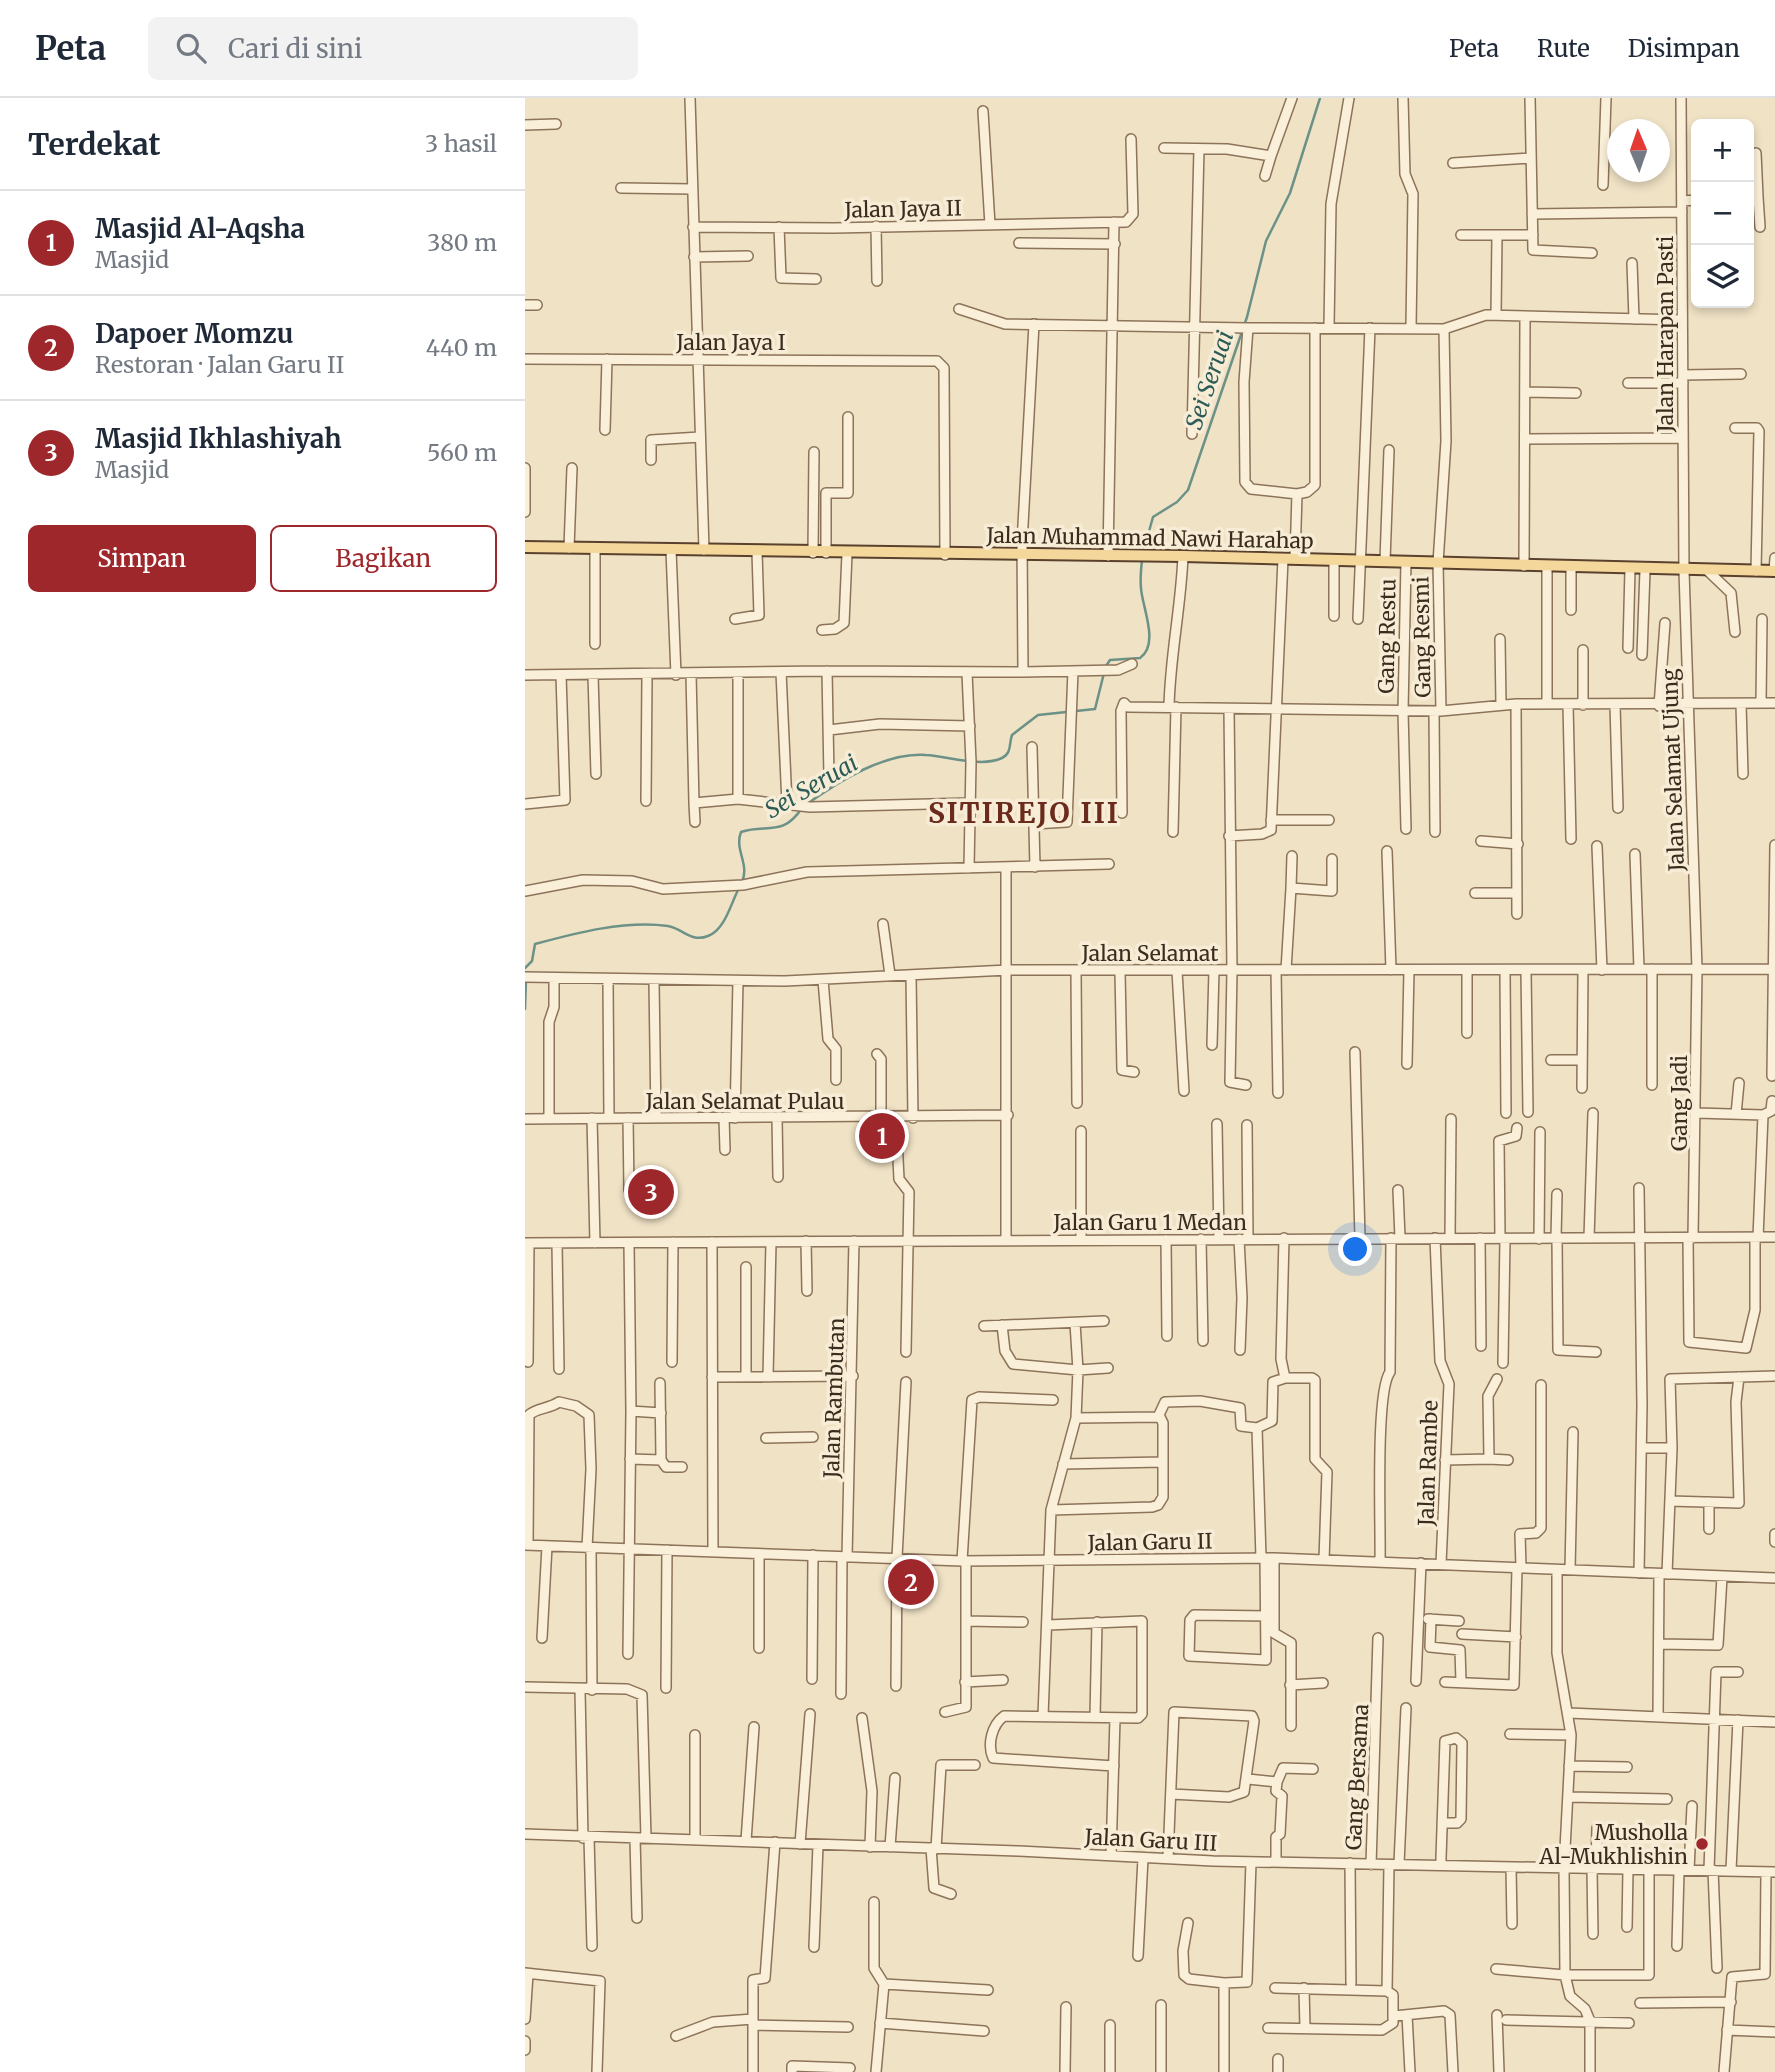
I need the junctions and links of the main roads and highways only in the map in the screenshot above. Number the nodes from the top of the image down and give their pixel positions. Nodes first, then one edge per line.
1 (525, 548) edge
2 (1774, 571) edge

1 - 2 main road, Jalan Muhammad Nawi Harahap

